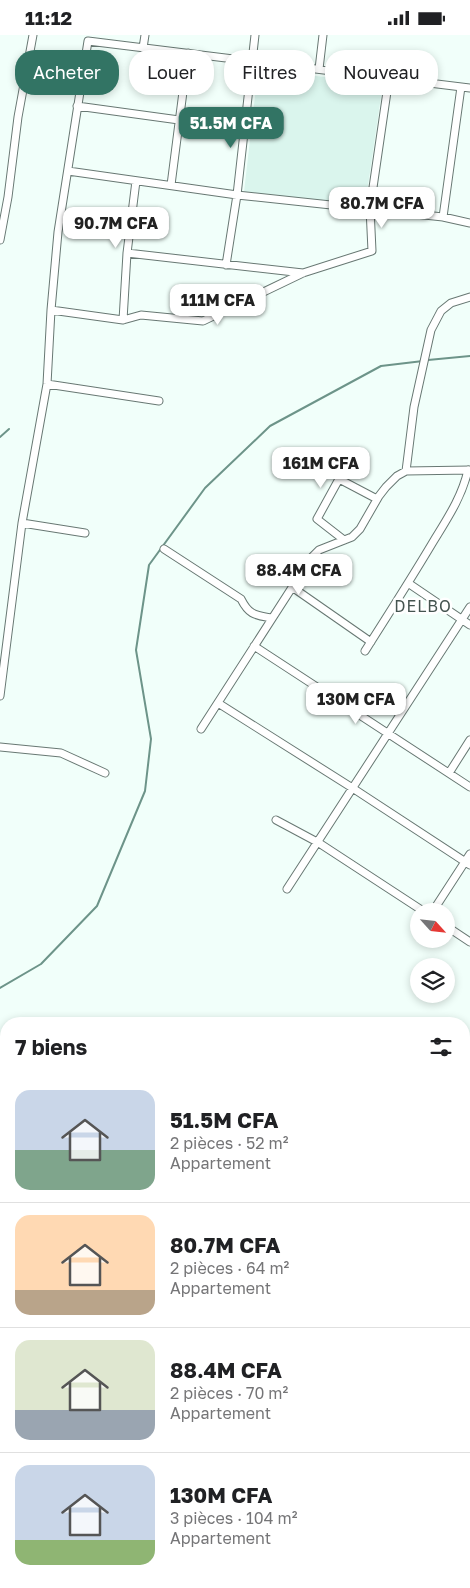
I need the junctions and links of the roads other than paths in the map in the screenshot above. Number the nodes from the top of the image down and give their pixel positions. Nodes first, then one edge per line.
1 (33, 35) edge
2 (145, 35) edge
3 (255, 35) edge
4 (323, 35) edge
5 (143, 48) junction
6 (161, 50) edge
7 (253, 50) edge
8 (315, 69) edge
9 (319, 69) junction
10 (325, 70) edge
11 (438, 84) edge
12 (461, 87) junction
13 (470, 88) edge
14 (182, 95) edge
15 (248, 95) edge
16 (387, 95) edge
17 (77, 107) junction
18 (179, 120) junction
19 (68, 171) junction
20 (136, 181) junction
21 (171, 185) junction
22 (237, 195) junction
23 (370, 208) junction
24 (443, 217) junction
25 (470, 223) edge
26 (0, 240) edge
27 (127, 253) junction
28 (226, 265) junction
29 (303, 273) junction
30 (470, 297) edge
31 (51, 310) junction
32 (123, 320) junction
33 (48, 384) junction
34 (159, 401) dead end
35 (469, 470) edge
36 (406, 471) junction
37 (377, 499) junction
38 (22, 523) junction
39 (85, 533) dead end
40 (344, 540) junction
41 (164, 549) dead end
42 (408, 583) junction
43 (292, 587) junction
44 (470, 607) edge
45 (271, 618) junction
46 (462, 619) junction
47 (470, 625) edge
48 (371, 642) junction
49 (254, 646) junction
50 (365, 651) dead end
51 (3, 654) edge
52 (0, 696) edge
53 (218, 703) junction
54 (201, 729) dead end
55 (389, 734) junction
56 (470, 740) edge
57 (0, 747) edge
58 (104, 773) dead end
59 (449, 773) junction
60 (470, 787) edge
61 (354, 789) junction
62 (276, 820) dead end
63 (319, 843) junction
64 (470, 854) edge
65 (467, 863) edge
66 (287, 889) dead end
67 (411, 903) edge
68 (439, 903) edge
69 (455, 932) edge
70 (470, 942) edge

1 - 26 street
2 - 5 street
3 - 7 street
4 - 9 street
5 - 6 street
5 - 17 street
8 - 9 street
9 - 10 street
11 - 12 street
12 - 13 street
12 - 24 street
14 - 18 street
15 - 22 street
16 - 23 street
17 - 18 street
17 - 19 street
18 - 21 street
19 - 20 street
19 - 31 street
20 - 21 street
20 - 27 street
21 - 22 street
22 - 23 street
22 - 28 street
23 - 24 street
23 - 29 street
24 - 25 street
27 - 28 street
27 - 32 street
28 - 29 street
29 - 32 street
30 - 36 street
31 - 32 street
31 - 33 street
33 - 34 street
33 - 38 street
35 - 36 street
35 - 42 street
36 - 37 street
37 - 40 street
37 - 40 street
38 - 39 street
38 - 51 street
40 - 43 street
41 - 45 street
42 - 46 street
42 - 48 street
43 - 45 street
43 - 48 street
44 - 46 street
45 - 49 street
46 - 47 street
46 - 55 street
48 - 50 street
49 - 53 street
49 - 55 street
51 - 52 street
53 - 54 street
53 - 61 street
55 - 59 street
55 - 61 street
56 - 59 street
57 - 58 street
59 - 60 street
61 - 63 street
61 - 65 street
62 - 63 street
63 - 66 street
63 - 67 street
64 - 65 street
65 - 68 street
69 - 70 street

